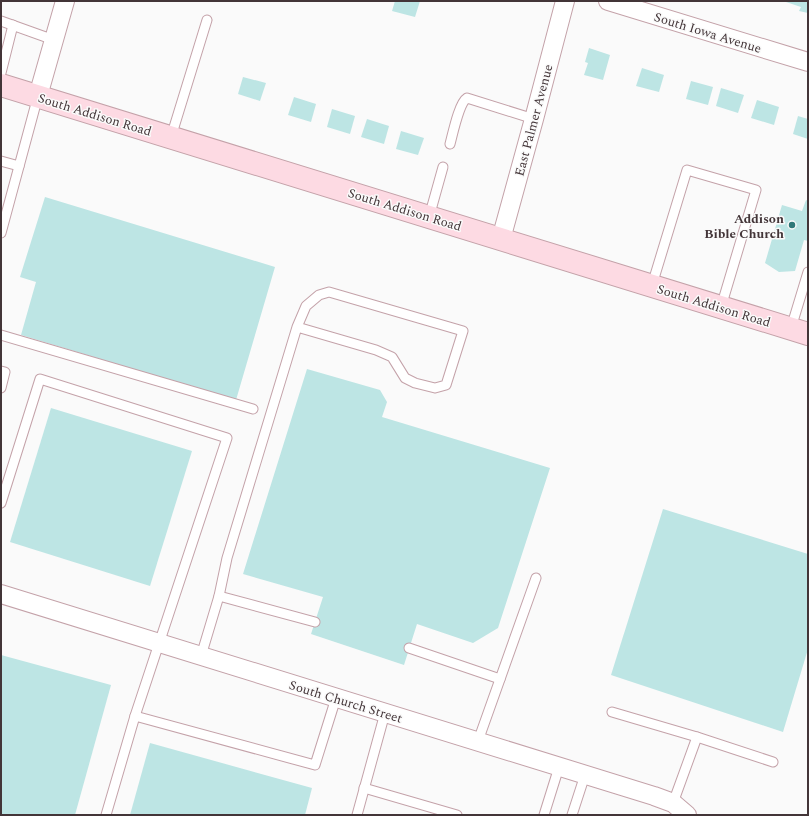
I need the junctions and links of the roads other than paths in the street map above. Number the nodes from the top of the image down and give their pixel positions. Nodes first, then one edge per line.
1 (65, 1) edge
2 (565, 1) edge
3 (608, 1) edge
4 (207, 20) dead end
5 (1, 21) edge
6 (13, 25) junction
7 (54, 40) junction
8 (808, 62) edge
9 (1, 73) edge
10 (1, 84) edge
11 (38, 96) junction
12 (534, 119) junction
13 (171, 137) junction
14 (450, 144) dead end
15 (1, 161) edge
16 (19, 166) junction
17 (443, 167) dead end
18 (429, 217) junction
19 (1, 233) edge
20 (501, 239) junction
21 (808, 272) edge
22 (652, 286) junction
23 (721, 307) junction
24 (297, 327) junction
25 (799, 331) edge
26 (1, 335) edge
27 (1, 370) edge
28 (1, 388) edge
29 (253, 409) dead end
30 (1, 503) edge
31 (536, 578) dead end
32 (1, 594) edge
33 (218, 596) junction
34 (315, 622) dead end
35 (160, 643) junction
36 (409, 648) dead end
37 (201, 656) junction
38 (500, 679) junction
39 (336, 698) junction
40 (612, 712) dead end
41 (385, 713) junction
42 (135, 716) junction
43 (697, 737) junction
44 (478, 741) junction
45 (773, 762) dead end
46 (559, 767) junction
47 (585, 775) junction
48 (364, 788) junction
49 (673, 803) junction
50 (106, 815) edge
51 (357, 815) edge
52 (458, 815) edge
53 (544, 815) edge
54 (572, 815) edge
55 (687, 815) edge

1 - 7 street
2 - 12 street, East Palmer Avenue
3 - 8 street, South Iowa Avenue
4 - 13 lane
5 - 6 lane
6 - 7 lane
6 - 9 lane
7 - 11 street
10 - 11 street, South Addison Road
11 - 13 street, South Addison Road
11 - 16 lane
12 - 14 lane
12 - 20 street, East Palmer Avenue
13 - 18 street, South Addison Road
15 - 16 lane
16 - 19 lane
17 - 18 lane
18 - 20 street, South Addison Road
20 - 22 street, South Addison Road
21 - 25 lane
22 - 23 street, South Addison Road
22 - 23 lane
23 - 25 street, South Addison Road
24 - 24 lane
24 - 33 lane
26 - 29 lane
27 - 28 lane
30 - 35 lane
31 - 38 lane
32 - 35 street, South Church Street
33 - 34 lane
33 - 37 lane
35 - 37 street, South Church Street
35 - 42 lane
36 - 38 lane
37 - 39 street, South Church Street
38 - 44 lane
39 - 41 street, South Church Street
39 - 42 lane
40 - 43 lane
41 - 44 street, South Church Street
41 - 48 lane
42 - 50 lane
43 - 45 lane
43 - 49 lane
44 - 46 street, South Church Street
46 - 47 street, South Church Street
46 - 53 lane
47 - 49 street, South Church Street
47 - 54 lane
48 - 51 lane
48 - 52 lane
49 - 55 street, South Church Street

